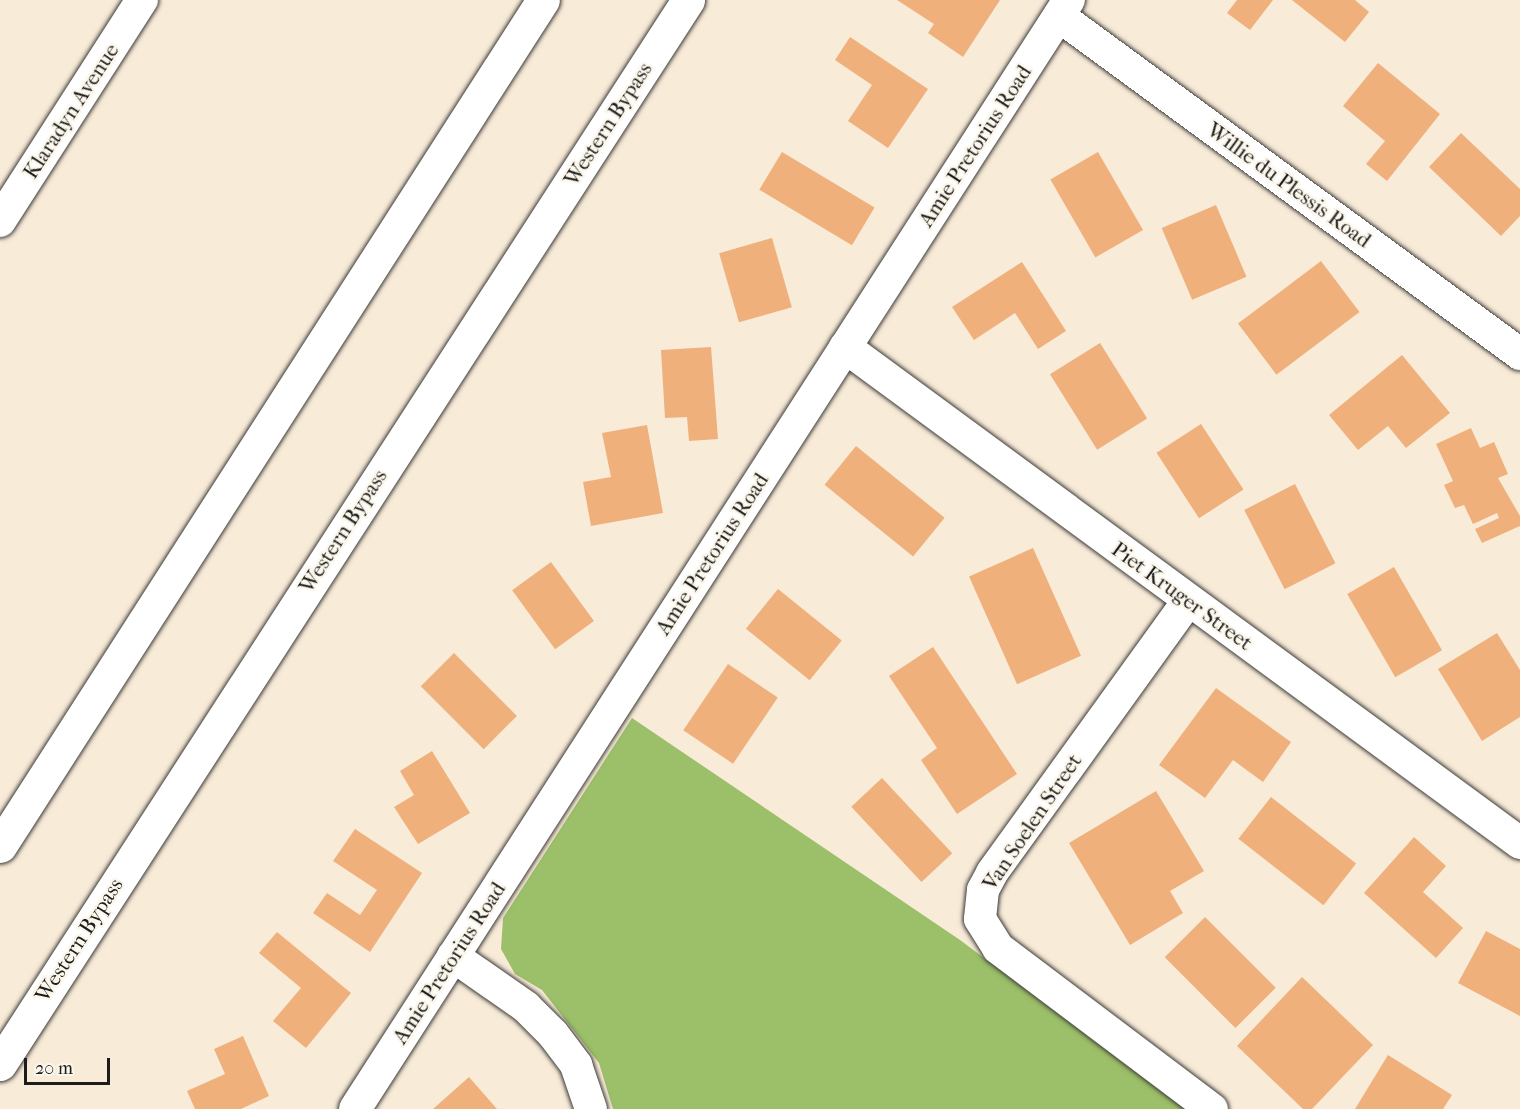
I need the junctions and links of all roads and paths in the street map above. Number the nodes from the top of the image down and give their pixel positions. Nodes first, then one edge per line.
1 (142, 0) edge
2 (543, 0) edge
3 (688, 0) edge
4 (1064, 8) edge
5 (0, 221) edge
6 (845, 347) junction
7 (1520, 354) edge
8 (1188, 601) junction
9 (1520, 843) edge
10 (0, 846) edge
11 (453, 956) junction
12 (0, 1064) edge
13 (355, 1109) edge
14 (591, 1109) edge
15 (1212, 1109) edge

1 - 5 street, Klaradyn Avenue
2 - 10 highway
3 - 12 highway, Western Bypass
4 - 6 street, Amie Pretorius Road
4 - 7 street, Willie du Plessis Road
6 - 8 street, Piet Kruger Street
6 - 11 street, Amie Pretorius Road
8 - 9 street, Piet Kruger Street
8 - 15 street, Van Soelen Street
11 - 13 street, Amie Pretorius Road
11 - 14 street

